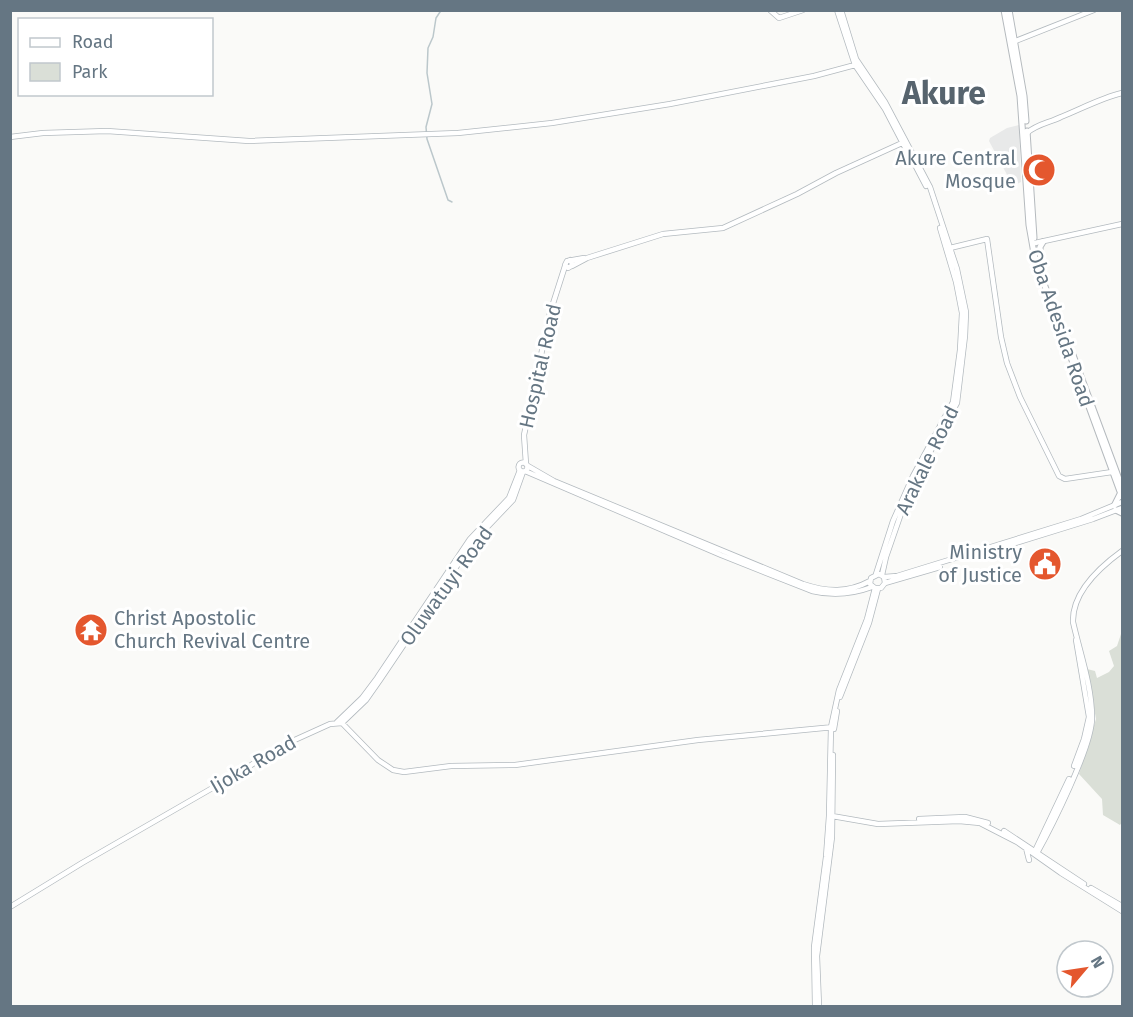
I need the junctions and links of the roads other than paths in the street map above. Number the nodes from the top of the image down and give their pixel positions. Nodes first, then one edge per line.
1 (770, 10) edge
2 (803, 10) edge
3 (839, 10) edge
4 (1006, 10) edge
5 (1094, 10) edge
6 (846, 34) junction
7 (1017, 40) junction
8 (855, 65) junction
9 (875, 90) junction
10 (1122, 93) edge
11 (1026, 120) junction
12 (1035, 126) junction
13 (1027, 133) junction
14 (10, 137) edge
15 (902, 143) junction
16 (1122, 224) edge
17 (1034, 231) junction
18 (1042, 242) junction
19 (1035, 243) junction
20 (950, 248) junction
21 (587, 258) junction
22 (1041, 266) junction
23 (570, 267) junction
24 (525, 464) junction
25 (523, 471) junction
26 (1112, 472) junction
27 (1122, 492) edge
28 (1122, 502) edge
29 (1119, 509) edge
30 (1122, 551) edge
31 (722, 554) junction
32 (880, 575) junction
33 (870, 580) junction
34 (885, 584) junction
35 (875, 588) junction
36 (861, 591) junction
37 (872, 597) junction
38 (339, 722) junction
39 (833, 727) junction
40 (831, 815) junction
41 (1040, 844) junction
42 (1026, 846) junction
43 (1036, 853) junction
44 (1048, 860) junction
45 (1029, 861) dead end
46 (10, 907) edge
47 (1122, 909) edge
48 (817, 1006) edge

1 - 2 street
3 - 6 street, Arakale Road
4 - 7 main road, Oba Adesida Road
4 - 7 main road
5 - 7 street
6 - 8 street, Arakale Road
6 - 9 street, Arakale Road
7 - 11 main road, Oba Adesida Road
7 - 26 main road, Oba Adesida Road
8 - 9 street, Arakale Road
8 - 14 street
9 - 15 street, Arakale Road
9 - 20 street, Arakale Road
10 - 12 street
11 - 12 street
11 - 13 main road, Oba Adesida Road
12 - 13 street
13 - 17 main road, Oba Adesida Road
15 - 21 street
15 - 32 street, Arakale Road
16 - 18 street
17 - 18 main road
17 - 19 main road, Oba Adesida Road
18 - 19 street
18 - 22 main road
19 - 22 main road, Oba Adesida Road
20 - 26 street
20 - 32 street, Arakale Road
21 - 23 street
21 - 23 street, Hospital Road
22 - 27 main road, Oba Adesida Road
23 - 24 street, Hospital Road
24 - 25 street
24 - 31 street
25 - 31 street
25 - 38 street, Oluwatuyi Road
26 - 27 main road, Oba Adesida Road
27 - 29 main road
28 - 29 street
29 - 32 street
29 - 34 street
30 - 41 street
31 - 33 street
31 - 36 street
32 - 33 street
32 - 34 street
33 - 35 street
34 - 35 street
35 - 36 street
35 - 37 street
35 - 39 street
36 - 37 street
37 - 39 street
38 - 39 street
38 - 46 street, Ijoka Road
39 - 40 street
40 - 42 street
40 - 48 street
41 - 42 street
41 - 43 street
41 - 44 street
42 - 43 street
42 - 45 street
43 - 44 street
43 - 47 street
44 - 47 street

